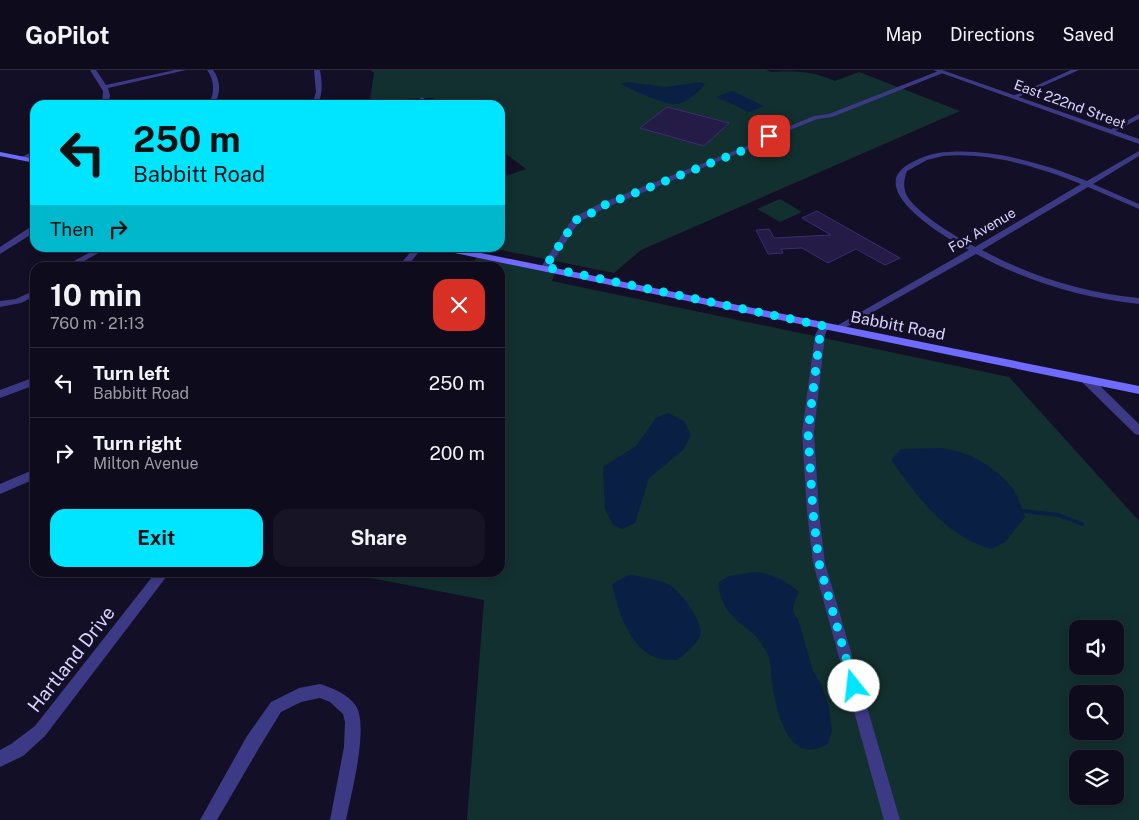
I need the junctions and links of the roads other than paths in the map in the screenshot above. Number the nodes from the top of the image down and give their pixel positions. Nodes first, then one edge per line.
1 (93, 70) edge
2 (183, 70) edge
3 (210, 70) edge
4 (317, 70) edge
5 (1076, 70) edge
6 (939, 71) edge
7 (104, 87) junction
8 (1014, 97) junction
9 (107, 100) edge
10 (214, 100) edge
11 (318, 100) edge
12 (1139, 116) edge
13 (1111, 132) junction
14 (1139, 142) edge
15 (1139, 153) edge
16 (0, 154) edge
17 (30, 155) edge
18 (22, 159) junction
19 (30, 161) edge
20 (1088, 184) junction
21 (1139, 207) edge
22 (30, 231) edge
23 (976, 250) junction
24 (0, 251) edge
25 (95, 252) edge
26 (415, 252) edge
27 (465, 252) edge
28 (76, 262) edge
29 (406, 262) edge
30 (545, 267) junction
31 (30, 295) edge
32 (1139, 301) edge
33 (0, 304) edge
34 (824, 326) junction
35 (838, 328) junction
36 (1087, 380) junction
37 (30, 383) edge
38 (1139, 390) edge
39 (0, 394) edge
40 (1139, 431) edge
41 (30, 476) edge
42 (0, 489) edge
43 (160, 577) edge
44 (0, 759) edge
45 (208, 820) edge
46 (338, 820) edge
47 (892, 820) edge

1 - 7 street
2 - 7 street
3 - 10 street
4 - 11 street
5 - 8 street
6 - 8 street, East 222nd Street
6 - 30 street
7 - 9 street
8 - 13 street, East 222nd Street
12 - 13 street
13 - 14 street, East 222nd Street
15 - 20 street, Fox Avenue
16 - 18 main road
17 - 18 street
18 - 19 main road
20 - 21 street
20 - 23 street, Fox Avenue
20 - 23 street
22 - 24 street
23 - 32 street
23 - 35 street, Fox Avenue
25 - 28 street
26 - 29 street
27 - 30 main road, Babbitt Road
30 - 34 main road, Babbitt Road
31 - 33 street
34 - 35 main road, Babbitt Road
34 - 47 street
35 - 36 main road, Babbitt Road
36 - 38 main road, Babbitt Road
36 - 40 street
37 - 39 street
41 - 42 street
43 - 44 street, Hartland Drive
45 - 46 street

